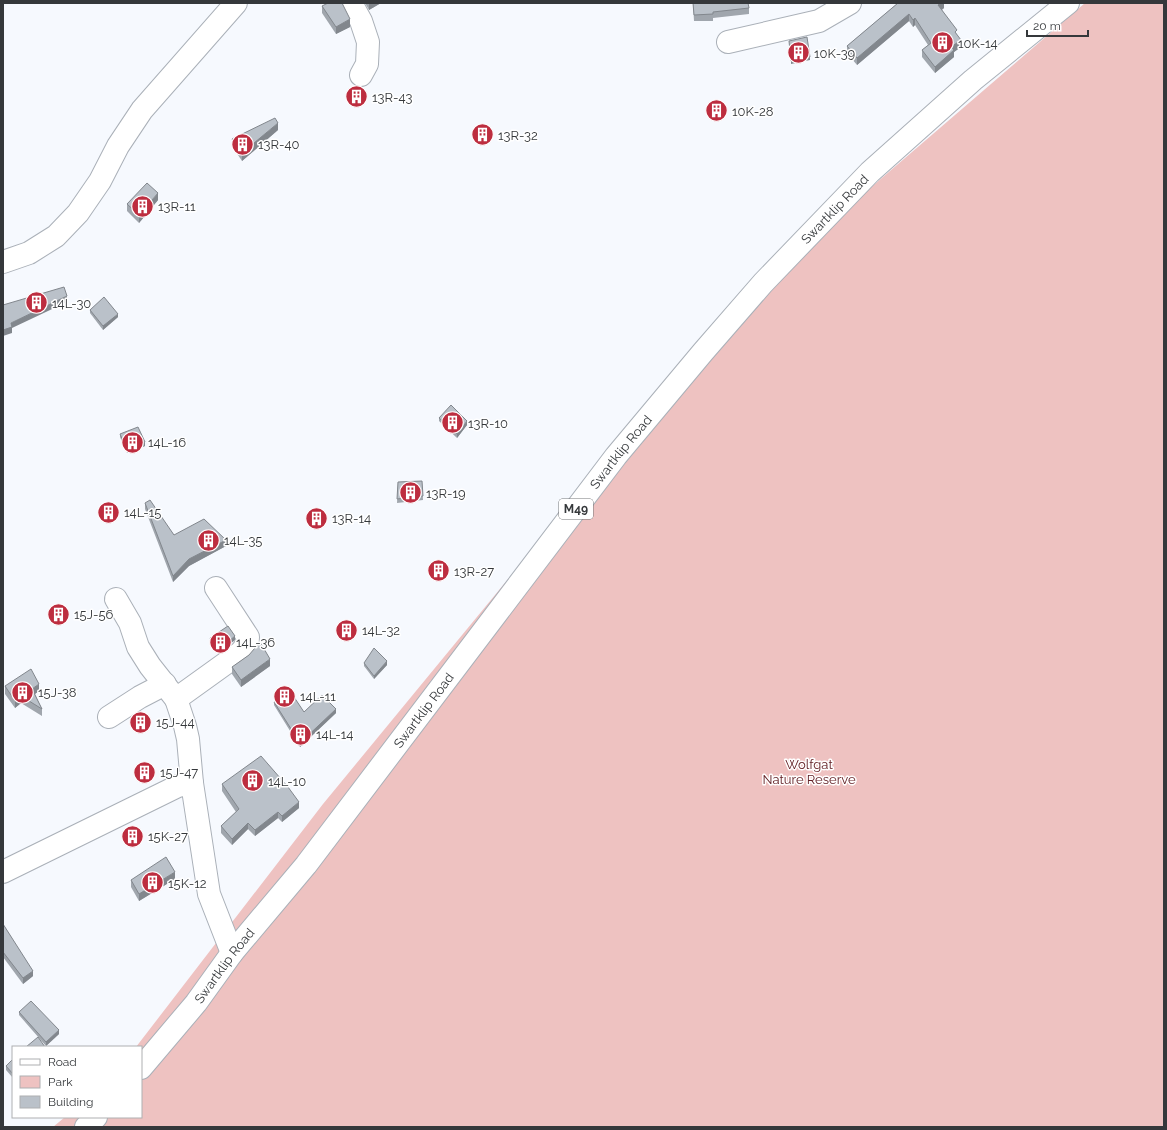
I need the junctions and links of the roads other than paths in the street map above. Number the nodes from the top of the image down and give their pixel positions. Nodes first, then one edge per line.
1 (236, 3) edge
2 (351, 3) edge
3 (850, 3) edge
4 (1068, 3) edge
5 (728, 42) dead end
6 (361, 75) dead end
7 (3, 262) edge
8 (216, 588) dead end
9 (116, 599) dead end
10 (171, 692) junction
11 (109, 716) dead end
12 (192, 783) junction
13 (3, 872) edge
14 (232, 953) junction
15 (142, 1067) edge
16 (95, 1118) edge
17 (86, 1127) edge

1 - 7 main road
2 - 6 main road
3 - 5 main road
4 - 14 main road, Swartklip Road / M49
8 - 10 main road
9 - 10 main road
10 - 11 main road
10 - 12 main road
12 - 13 main road
12 - 14 main road
14 - 15 main road, Swartklip Road / M49
16 - 17 main road

